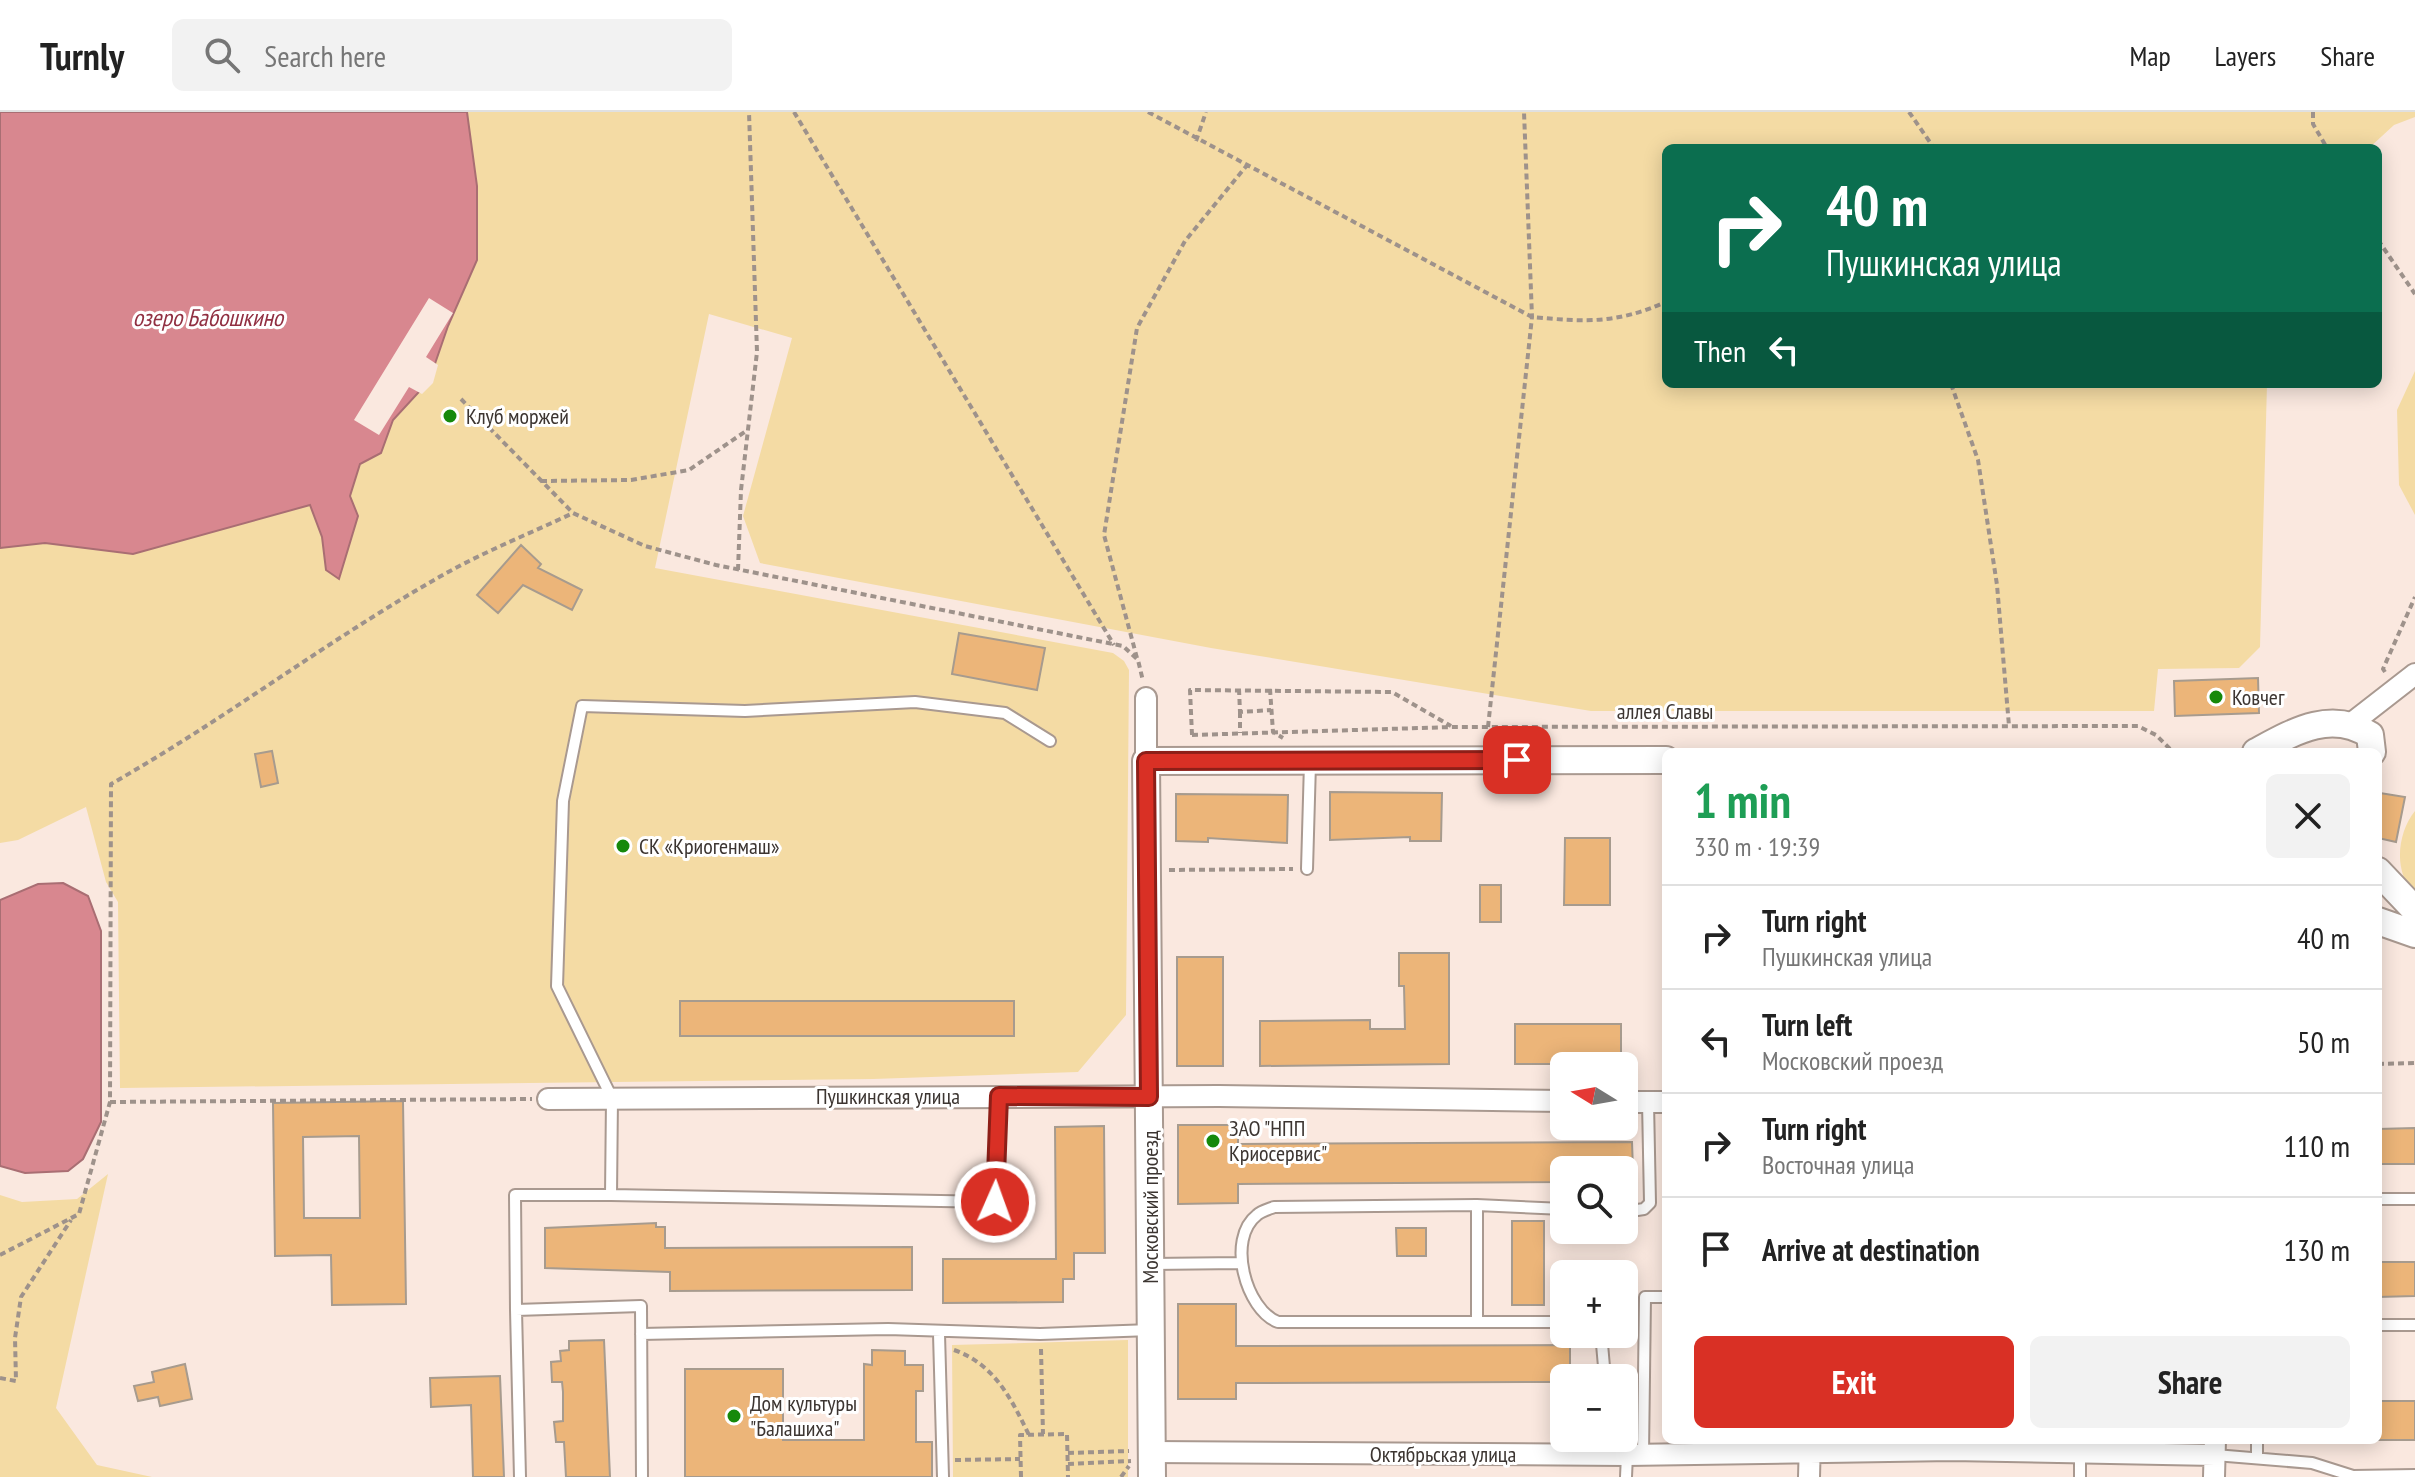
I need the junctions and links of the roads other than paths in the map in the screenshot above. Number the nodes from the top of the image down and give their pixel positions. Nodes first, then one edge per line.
1 (2415, 674) edge
2 (1146, 698) road end
3 (2365, 737) edge
4 (1050, 741) dead end
5 (2265, 748) edge
6 (1662, 760) edge
7 (1146, 761) junction
8 (1310, 761) junction
9 (1307, 869) road end
10 (2382, 877) edge
11 (2415, 910) edge
12 (2382, 922) edge
13 (2415, 934) edge
14 (999, 1096) junction
15 (1149, 1097) junction
16 (612, 1098) junction
17 (548, 1099) road end
18 (1550, 1101) edge
19 (1657, 1102) edge
20 (611, 1195) junction
21 (2382, 1199) edge
22 (2415, 1199) edge
23 (1477, 1205) junction
24 (1550, 1208) edge
25 (1638, 1210) edge
26 (1241, 1263) junction
27 (1150, 1264) junction
28 (1662, 1297) edge
29 (516, 1310) junction
30 (1477, 1322) junction
31 (1550, 1322) edge
32 (2382, 1325) edge
33 (2415, 1325) edge
34 (1151, 1330) junction
35 (641, 1334) junction
36 (939, 1334) junction
37 (1635, 1364) edge
38 (2257, 1444) edge
39 (1810, 1446) edge
40 (2080, 1446) edge
41 (1677, 1447) edge
42 (2215, 1447) edge
43 (1638, 1450) edge
44 (1568, 1452) edge
45 (1621, 1452) edge
46 (2257, 1457) junction
47 (1142, 1460) edge
48 (2415, 1475) edge
49 (520, 1477) edge
50 (642, 1477) edge
51 (943, 1477) edge
52 (1626, 1477) edge
53 (1809, 1477) edge
54 (2080, 1477) edge
55 (2214, 1477) edge

1 - 3 street
2 - 7 street, Московский проезд
3 - 5 street
4 - 16 lane
6 - 8 street
7 - 8 street
7 - 15 street, Московский проезд
8 - 9 lane
10 - 11 street
12 - 13 street
14 - 15 street, Пушкинская улица
14 - 16 street, Пушкинская улица
14 - 20 lane
15 - 18 street, Пушкинская улица
15 - 27 street, Московский проезд
16 - 17 street, Пушкинская улица
16 - 20 lane
19 - 25 lane
20 - 29 lane
21 - 22 lane
23 - 24 lane
23 - 26 lane
23 - 30 lane
26 - 27 lane
26 - 30 lane
27 - 34 street, Московский проезд
28 - 37 lane
29 - 35 lane
29 - 49 lane
30 - 31 lane
32 - 33 lane
34 - 36 lane
34 - 47 street, Московский проезд
35 - 36 lane
35 - 50 lane
36 - 51 lane
38 - 46 lane
39 - 40 street, Октябрьская улица
39 - 41 street, Октябрьская улица
39 - 53 street
40 - 42 street, Октябрьская улица
40 - 54 lane
41 - 43 street, Октябрьская улица
42 - 46 lane
42 - 55 street
44 - 47 street, Октябрьская улица
45 - 52 lane
46 - 48 lane

